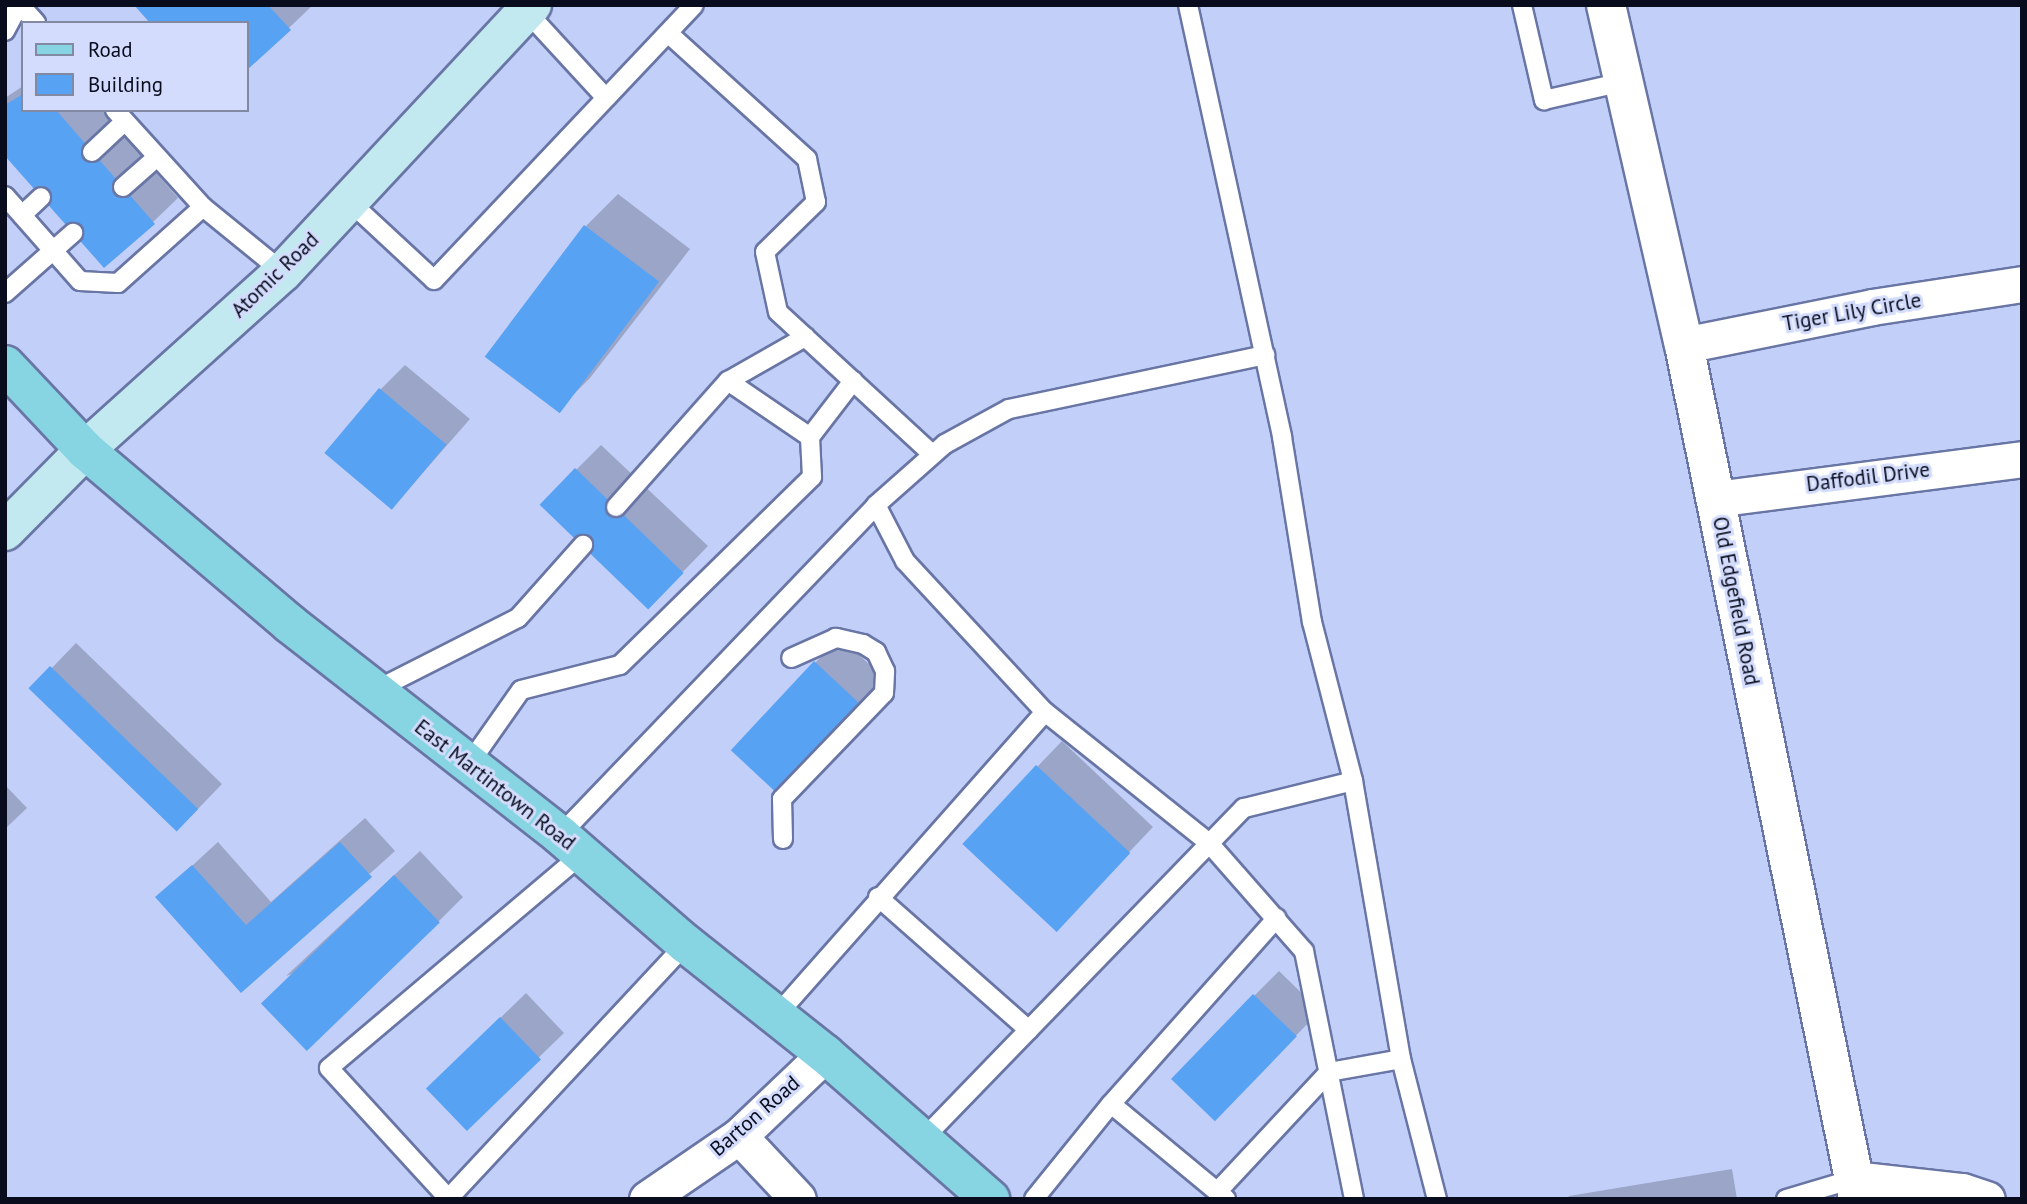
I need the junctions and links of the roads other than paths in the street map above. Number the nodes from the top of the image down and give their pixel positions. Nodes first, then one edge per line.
1 (20, 5) edge
2 (694, 5) edge
3 (1188, 5) edge
4 (1522, 5) edge
5 (1606, 5) edge
6 (529, 8) edge
7 (34, 21) edge
8 (5, 31) edge
9 (668, 33) junction
10 (1623, 82) junction
11 (606, 98) junction
12 (120, 115) edge
13 (92, 152) dead end
14 (158, 157) junction
15 (123, 187) dead end
16 (5, 196) edge
17 (41, 197) dead end
18 (349, 201) junction
19 (203, 207) junction
20 (22, 215) junction
21 (73, 233) dead end
22 (52, 249) junction
23 (283, 272) junction
24 (2022, 284) edge
25 (5, 293) edge
26 (805, 337) junction
27 (1684, 345) junction
28 (1265, 355) junction
29 (5, 365) edge
30 (728, 381) junction
31 (853, 381) junction
32 (810, 436) junction
33 (85, 450) junction
34 (932, 454) junction
35 (2022, 459) edge
36 (1715, 499) junction
37 (876, 505) junction
38 (616, 507) dead end
39 (5, 531) edge
40 (583, 545) dead end
41 (791, 658) dead end
42 (376, 690) junction
43 (1045, 712) junction
44 (469, 764) junction
45 (1353, 781) junction
46 (783, 839) dead end
47 (1209, 843) junction
48 (571, 845) junction
49 (878, 897) junction
50 (1277, 918) junction
51 (685, 944) junction
52 (776, 1016) junction
53 (1029, 1030) junction
54 (825, 1054) junction
55 (1401, 1059) junction
56 (1329, 1072) junction
57 (1111, 1104) junction
58 (738, 1136) junction
59 (921, 1141) junction
60 (1856, 1189) edge
61 (1222, 1195) edge
62 (448, 1198) edge
63 (647, 1199) edge
64 (798, 1199) edge
65 (990, 1199) edge
66 (1034, 1199) edge
67 (1354, 1199) edge
68 (1437, 1199) edge
69 (1786, 1199) edge
70 (1987, 1199) edge

1 - 7 lane
1 - 8 lane
2 - 9 lane
3 - 28 lane
4 - 10 lane
5 - 10 street, Old Edgefield Road
6 - 11 lane
6 - 18 main road, Atomic Road
9 - 11 lane
9 - 26 lane
10 - 27 street, Old Edgefield Road
11 - 18 lane
12 - 13 lane
12 - 14 lane
14 - 15 lane
14 - 19 lane
16 - 20 lane
17 - 20 lane
18 - 23 main road, Atomic Road
19 - 22 lane
19 - 23 lane
20 - 22 lane
21 - 22 lane
22 - 25 lane
23 - 33 main road, Atomic Road
24 - 27 street, Tiger Lily Circle
26 - 30 lane
26 - 31 lane
27 - 36 street, Old Edgefield Road
28 - 34 lane
28 - 45 lane
29 - 33 main road, East Martintown Road
30 - 32 lane
30 - 38 lane
31 - 32 lane
31 - 34 lane
32 - 44 lane
33 - 39 main road, Atomic Road
33 - 42 main road, East Martintown Road
34 - 37 lane
35 - 36 street, Daffodil Drive
36 - 60 street, Old Edgefield Road
37 - 43 lane
37 - 48 lane
40 - 42 lane
41 - 46 lane
42 - 44 main road, East Martintown Road
43 - 47 lane
43 - 49 lane
44 - 48 main road, East Martintown Road
45 - 47 lane
45 - 55 lane
47 - 50 lane
47 - 53 lane
48 - 51 main road, East Martintown Road
48 - 62 lane
49 - 52 lane
49 - 53 lane
50 - 56 lane
50 - 57 lane
51 - 52 main road, East Martintown Road
51 - 62 lane
52 - 54 main road, East Martintown Road
53 - 59 lane
54 - 58 street, Barton Road
54 - 59 main road, East Martintown Road
55 - 56 lane
55 - 68 lane
56 - 61 lane
56 - 67 lane
57 - 61 lane
57 - 66 lane
58 - 63 street, Barton Road
58 - 64 street
59 - 65 main road, East Martintown Road
60 - 69 lane
60 - 70 street

